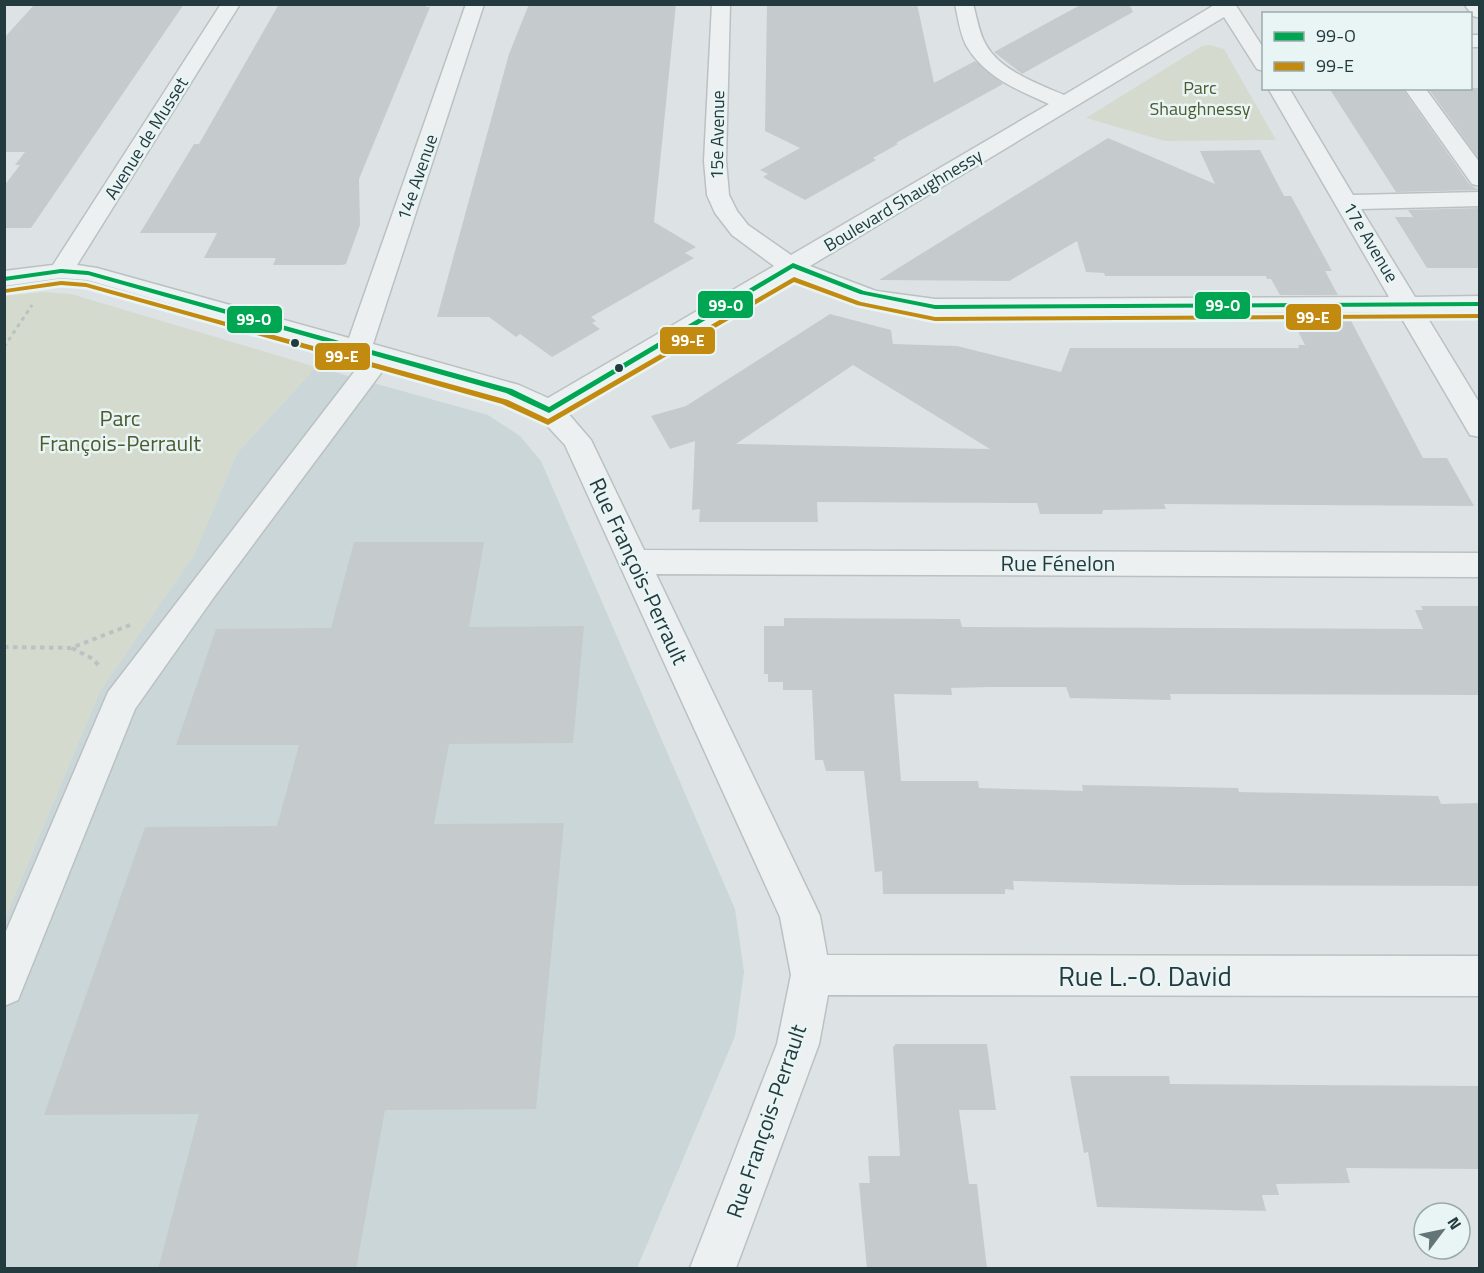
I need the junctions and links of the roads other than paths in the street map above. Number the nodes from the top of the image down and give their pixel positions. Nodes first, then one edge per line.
1 (231, 4) edge
2 (475, 4) edge
3 (721, 4) edge
4 (964, 4) edge
5 (1473, 4) edge
6 (1226, 6) edge
7 (1479, 12) edge
8 (1256, 40) edge
9 (1262, 61) edge
10 (1279, 90) edge
11 (1415, 90) edge
12 (1066, 103) junction
13 (1479, 179) edge
14 (1479, 199) edge
15 (1347, 202) junction
16 (793, 265) junction
17 (62, 271) junction
18 (4, 279) edge
19 (1407, 303) junction
20 (1479, 304) edge
21 (369, 353) junction
22 (549, 410) junction
23 (1479, 428) edge
24 (636, 562) junction
25 (1479, 564) edge
26 (811, 975) junction
27 (1479, 976) edge
28 (4, 986) edge
29 (713, 1269) edge

1 - 17 street, Avenue de Musset
2 - 21 street, 14e Avenue
3 - 16 street, 15e Avenue
4 - 12 street
5 - 7 street
6 - 8 street
6 - 12 street, Boulevard Shaughnessy
8 - 9 street
10 - 15 street, 17e Avenue
11 - 13 street
12 - 16 street, Boulevard Shaughnessy
14 - 15 street
15 - 19 street, 17e Avenue
16 - 19 street, 15e Avenue
16 - 22 street, Boulevard Shaughnessy
17 - 18 street, Rue François-Perrault
17 - 21 street, Rue François-Perrault
19 - 20 street, 15e Avenue
19 - 23 street, 17e Avenue
21 - 22 street, Rue François-Perrault
21 - 28 street, 14e Avenue
22 - 24 street, Rue François-Perrault
24 - 25 street, Rue Fénelon
24 - 26 street, Rue François-Perrault
26 - 27 street, Rue L.-O. David
26 - 29 street, Rue François-Perrault

